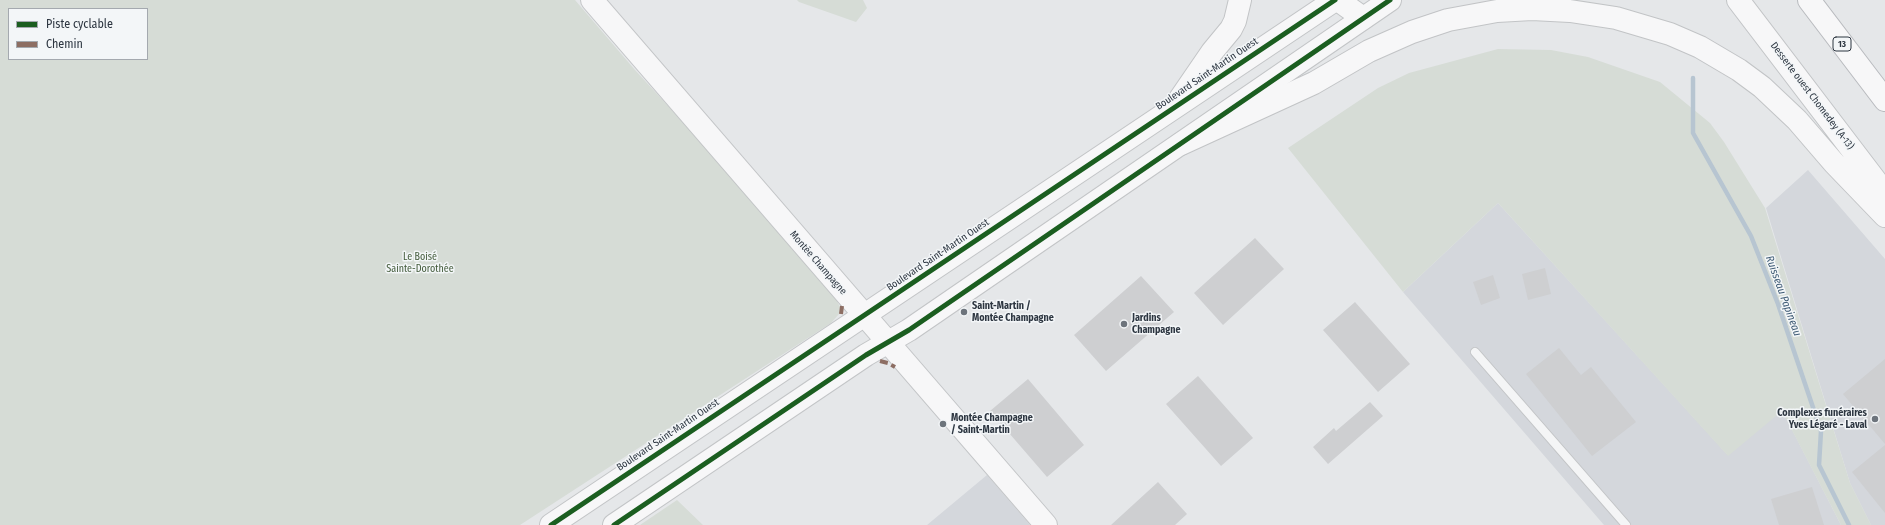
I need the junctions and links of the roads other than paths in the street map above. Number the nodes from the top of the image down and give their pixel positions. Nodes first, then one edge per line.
1 (592, 0) edge
2 (1240, 0) edge
3 (1334, 0) edge
4 (1338, 0) edge
5 (1390, 0) edge
6 (1738, 0) edge
7 (1809, 0) edge
8 (1363, 18) junction
9 (1885, 100) edge
10 (1175, 106) junction
11 (1181, 144) junction
12 (1885, 193) edge
13 (1885, 216) edge
14 (863, 315) junction
15 (887, 343) junction
16 (1475, 352) dead end
17 (551, 525) edge
18 (614, 525) edge
19 (1046, 525) edge
20 (1626, 525) edge

1 - 14 main road, Montée Champagne
2 - 10 main road
3 - 10 main road, Boulevard Saint-Martin Ouest
4 - 8 main road
5 - 8 main road
6 - 12 main road, Desserte ouest Chomedey (A-13)
7 - 9 main road, 13
8 - 11 main road
10 - 14 main road, Boulevard Saint-Martin Ouest
11 - 13 main road
11 - 15 main road
14 - 15 main road, Montée Champagne
14 - 17 main road, Boulevard Saint-Martin Ouest
15 - 18 main road
15 - 19 main road, Montée Champagne
16 - 20 lane

